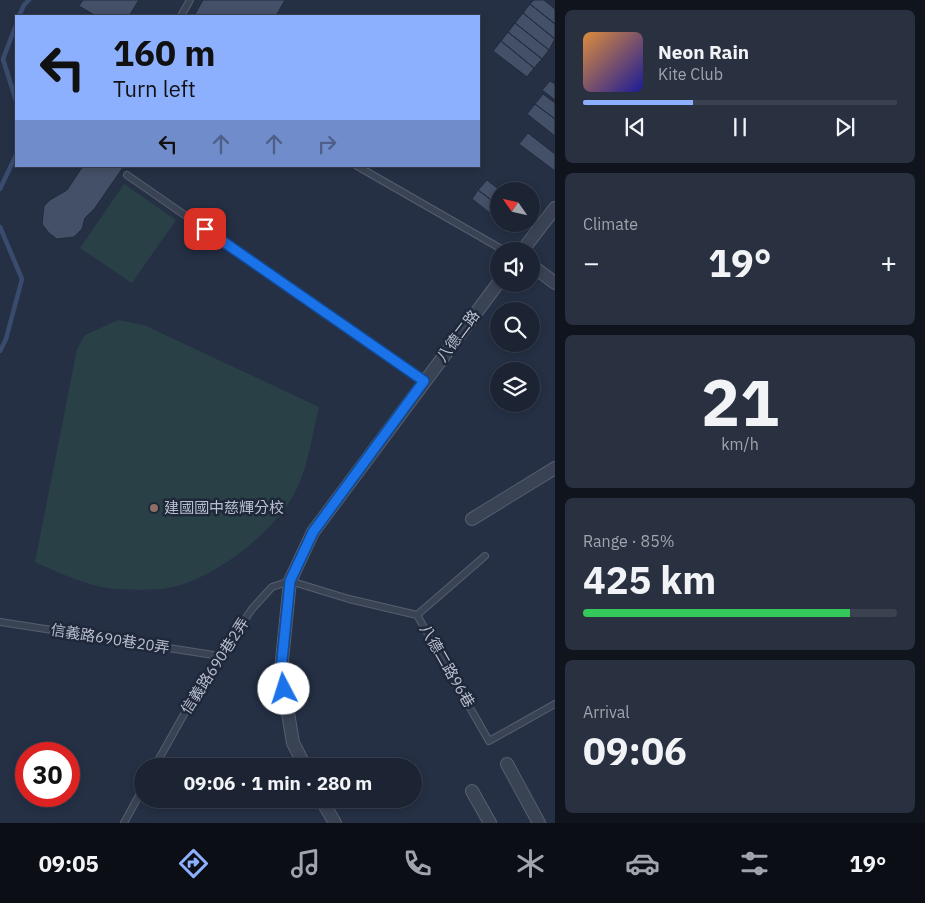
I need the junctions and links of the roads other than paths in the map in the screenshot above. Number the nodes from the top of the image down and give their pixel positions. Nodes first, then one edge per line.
1 (190, 0) edge
2 (182, 15) edge
3 (359, 167) edge
4 (127, 175) dead end
5 (555, 208) edge
6 (490, 242) edge
7 (529, 242) edge
8 (540, 272) edge
9 (555, 283) edge
10 (491, 292) edge
11 (424, 381) junction
12 (555, 468) edge
13 (472, 519) dead end
14 (486, 556) dead end
15 (290, 581) junction
16 (417, 615) junction
17 (0, 622) edge
18 (220, 656) junction
19 (555, 704) edge
20 (159, 758) edge
21 (301, 758) edge
22 (507, 764) dead end
23 (472, 791) dead end
24 (134, 805) edge
25 (326, 808) edge
26 (124, 823) edge
27 (335, 823) edge
28 (490, 823) edge
29 (539, 823) edge

1 - 2 lane
3 - 6 lane
4 - 11 lane
5 - 7 street
8 - 9 street
10 - 11 street, 八德二路
11 - 15 street, 八德二路
12 - 13 street
14 - 16 lane
15 - 16 lane, 八德二路96巷
15 - 18 lane, 信義路690巷2弄
15 - 21 street, 八德二路
16 - 19 lane, 八德二路96巷
17 - 18 lane, 信義路690巷20弄
18 - 20 lane, 信義路690巷2弄
22 - 29 street
23 - 28 street
24 - 26 lane
25 - 27 street

